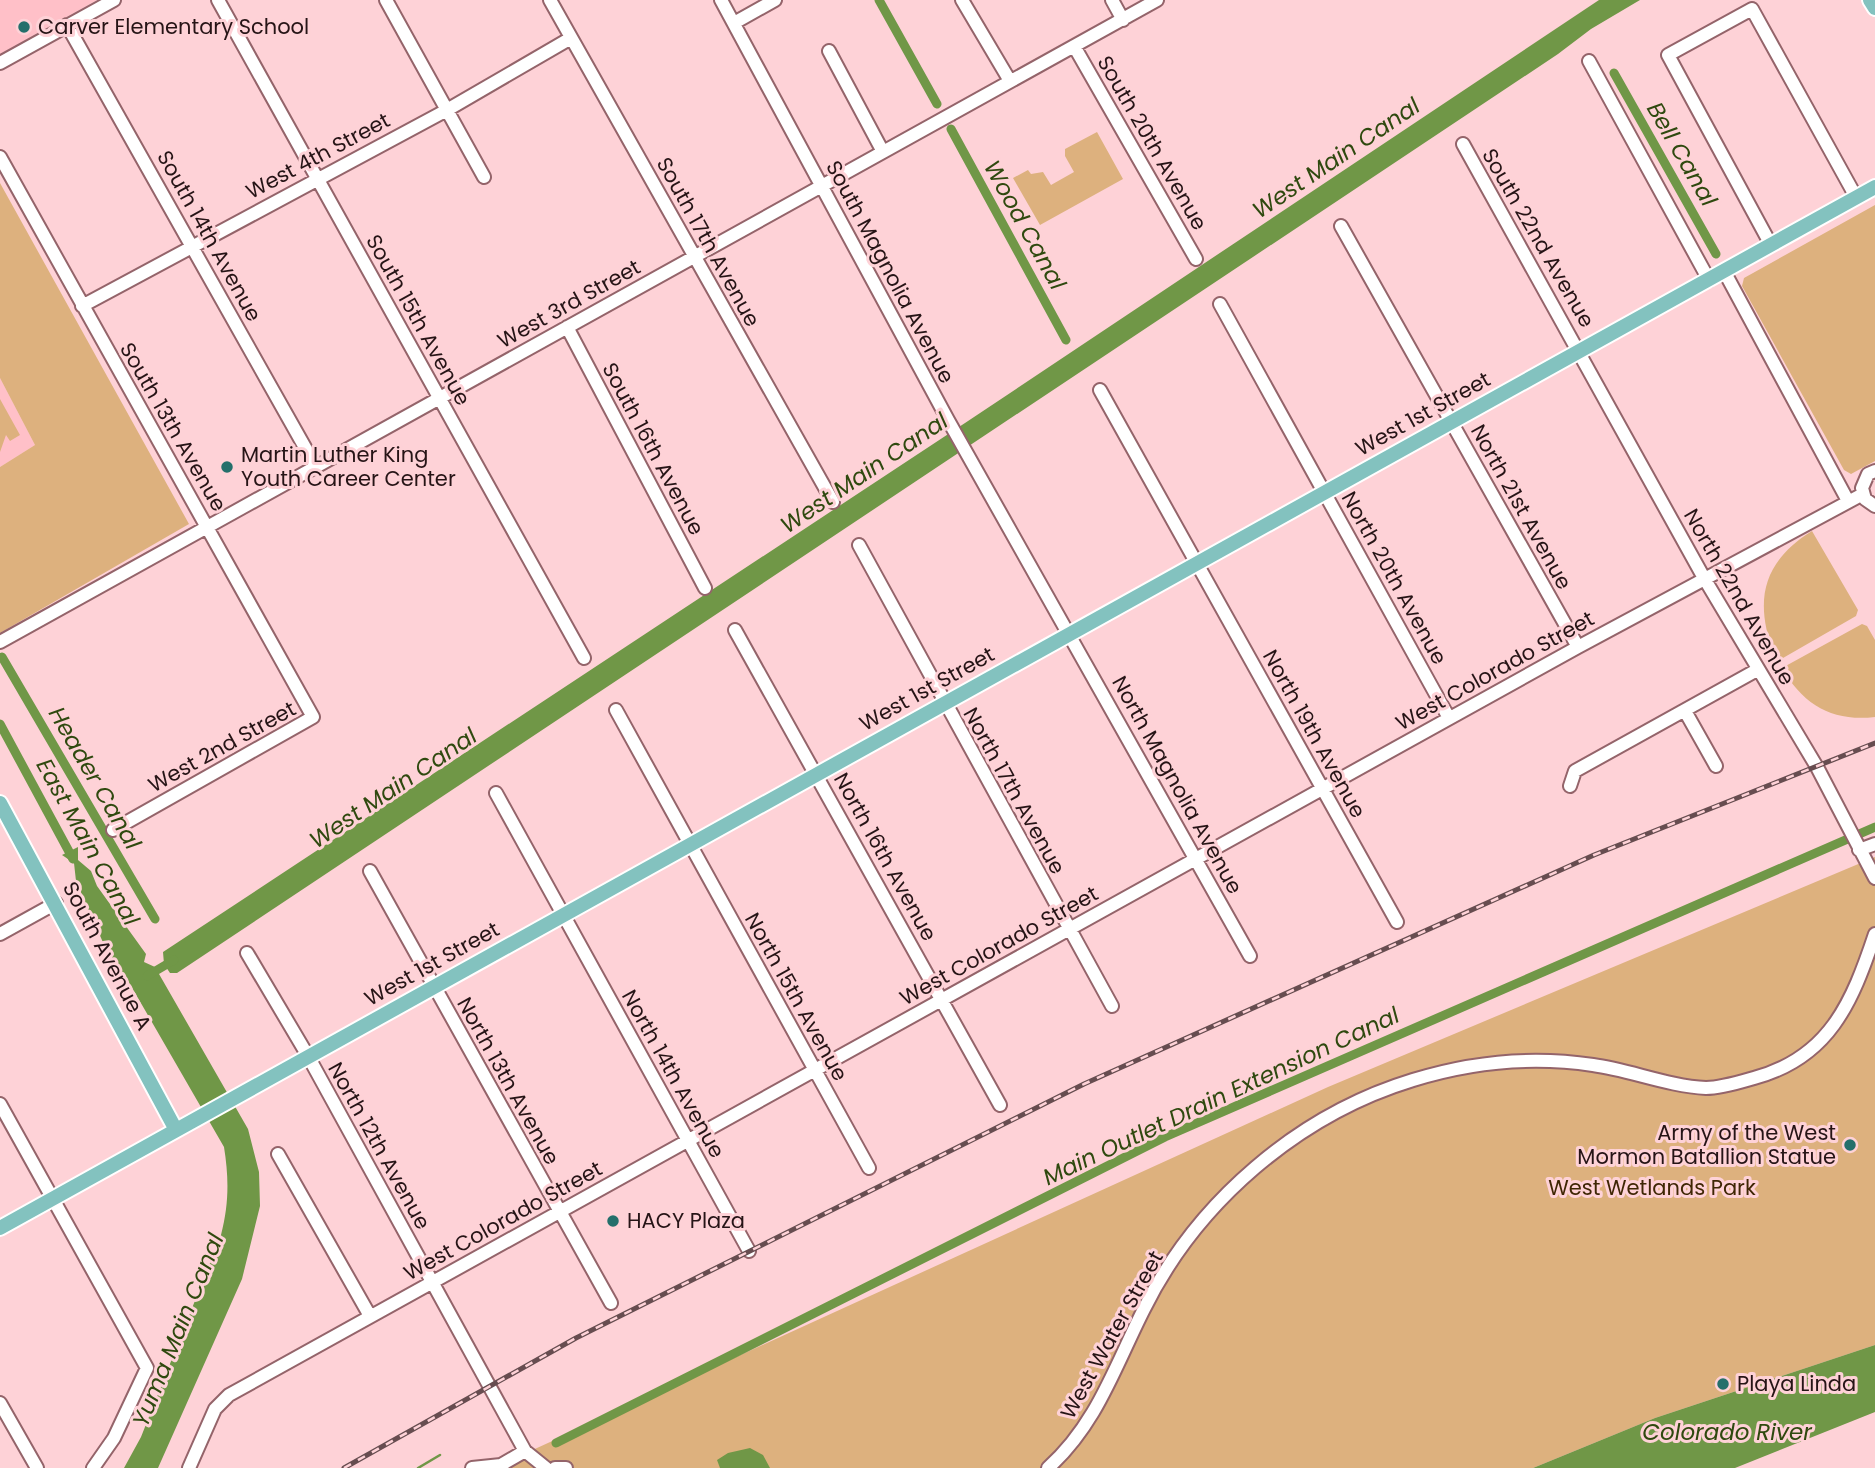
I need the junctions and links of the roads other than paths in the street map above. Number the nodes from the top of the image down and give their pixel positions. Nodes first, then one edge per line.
1 (114, 0) edge
2 (218, 0) edge
3 (386, 0) edge
4 (550, 0) edge
5 (721, 0) edge
6 (775, 0) edge
7 (962, 0) edge
8 (1112, 0) edge
9 (1157, 0) edge
10 (1870, 0) edge
11 (1875, 8) edge
12 (1123, 20) junction
13 (734, 23) junction
14 (67, 25) junction
15 (571, 38) junction
16 (1074, 46) junction
17 (829, 51) dead end
18 (1589, 61) dead end
19 (0, 63) edge
20 (1010, 81) junction
21 (447, 110) junction
22 (1463, 144) dead end
23 (883, 152) junction
24 (0, 157) edge
25 (317, 177) junction
26 (484, 177) dead end
27 (822, 186) junction
28 (1875, 187) edge
29 (1856, 197) junction
30 (1341, 226) dead end
31 (193, 244) junction
32 (1770, 244) junction
33 (695, 256) junction
34 (1196, 259) dead end
35 (1724, 271) junction
36 (1709, 280) junction
37 (1220, 304) dead end
38 (82, 306) junction
39 (567, 327) junction
40 (1580, 351) junction
41 (1100, 390) dead end
42 (440, 398) junction
43 (1452, 422) junction
44 (316, 467) junction
45 (1872, 473) edge
46 (1841, 487) junction
47 (1325, 492) junction
48 (1863, 494) junction
49 (1848, 501) junction
50 (833, 502) dead end
51 (1875, 506) edge
52 (209, 527) junction
53 (859, 545) dead end
54 (1199, 563) junction
55 (1704, 578) junction
56 (705, 588) dead end
57 (735, 630) dead end
58 (1070, 634) junction
59 (0, 642) edge
60 (1578, 647) junction
61 (584, 658) dead end
62 (1758, 670) junction
63 (944, 704) junction
64 (616, 710) dead end
65 (1685, 711) junction
66 (313, 717) joint
67 (1449, 719) junction
68 (1716, 766) dead end
69 (817, 774) junction
70 (1570, 786) dead end
71 (1322, 789) junction
72 (496, 793) dead end
73 (0, 803) edge
74 (113, 830) dead end
75 (1875, 844) edge
76 (690, 845) junction
77 (1863, 855) junction
78 (1196, 859) junction
79 (370, 872) dead end
80 (1875, 877) edge
81 (56, 903) junction
82 (562, 916) junction
83 (1397, 922) dead end
84 (1069, 929) junction
85 (0, 934) edge
86 (1875, 934) edge
87 (247, 953) dead end
88 (1250, 956) dead end
89 (434, 987) junction
90 (941, 1000) junction
91 (1112, 1006) dead end
92 (308, 1056) junction
93 (814, 1071) junction
94 (0, 1104) edge
95 (1000, 1105) dead end
96 (176, 1130) junction
97 (688, 1140) junction
98 (278, 1154) dead end
99 (869, 1168) dead end
100 (52, 1199) junction
101 (559, 1212) junction
102 (0, 1227) edge
103 (749, 1251) dead end
104 (432, 1282) junction
105 (611, 1303) dead end
106 (370, 1317) junction
107 (0, 1403) edge
108 (525, 1451) junction
109 (37, 1468) edge
110 (93, 1468) edge
111 (190, 1468) edge
112 (472, 1468) edge
113 (546, 1468) edge
114 (555, 1468) edge
115 (566, 1468) edge
116 (1048, 1468) edge

1 - 14 street
2 - 25 street, South 15th Avenue
3 - 21 street
4 - 15 street, South 17th Avenue
5 - 13 street, South Magnolia Avenue
6 - 13 street
7 - 20 street
8 - 12 street
9 - 12 street, West 3rd Street
10 - 11 main road
12 - 16 street, West 3rd Street
13 - 27 street, South Magnolia Avenue
14 - 19 street
14 - 31 street, South 14th Avenue
15 - 21 street, West 4th Street
15 - 33 street, South 17th Avenue
16 - 20 street, West 3rd Street
16 - 34 street, South 20th Avenue
17 - 23 street
18 - 36 street
20 - 23 street, West 3rd Street
21 - 25 street, West 4th Street
21 - 26 street
22 - 40 street, South 22nd Avenue
23 - 27 street, West 3rd Street
24 - 38 street, South 13th Avenue
25 - 31 street, West 4th Street
25 - 42 street, South 15th Avenue
27 - 33 street, West 3rd Street
27 - 58 street, South Magnolia Avenue
28 - 29 main road, West 1st Street
29 - 32 main road, West 1st Street
29 - 32 street
30 - 43 street, North 21st Avenue
31 - 38 street, West 4th Street
31 - 44 street, South 14th Avenue
32 - 35 main road, West 1st Street
33 - 39 street, West 3rd Street
33 - 50 street, South 17th Avenue
35 - 36 main road, West 1st Street
35 - 46 street
36 - 40 main road, West 1st Street
37 - 47 street
38 - 52 street, South 13th Avenue
39 - 42 street, West 3rd Street
39 - 56 street, South 16th Avenue
40 - 43 main road, West 1st Street
40 - 55 street, North 22nd Avenue
41 - 54 street, North 19th Avenue
42 - 44 street, West 3rd Street
42 - 61 street, South 15th Avenue
43 - 47 main road, West 1st Street
43 - 60 street, North 21st Avenue
44 - 52 street, West 3rd Street
45 - 46 street
45 - 48 street
46 - 49 street
47 - 54 main road, West 1st Street
47 - 67 street, North 20th Avenue
48 - 49 street, West Colorado Street
48 - 51 street
49 - 55 street, West Colorado Street
52 - 59 street, West 3rd Street
52 - 66 street, South 13th Avenue
53 - 63 street
54 - 58 main road, West 1st Street
54 - 71 street, North 19th Avenue
55 - 60 street, West Colorado Street
55 - 62 street, North 22nd Avenue
57 - 69 street
58 - 63 main road, West 1st Street
58 - 78 street, North Magnolia Avenue
60 - 67 street, West Colorado Street
62 - 65 street
62 - 77 street, North 22nd Avenue
63 - 69 main road, West 1st Street
63 - 84 street, North 17th Avenue
64 - 76 street
65 - 68 street
65 - 70 street
66 - 74 street, West 2nd Street
67 - 71 street, West Colorado Street
69 - 76 main road, West 1st Street
69 - 90 street, North 16th Avenue
71 - 78 street, West Colorado Street
71 - 83 street, North 19th Avenue
72 - 82 street
73 - 81 main road, South Avenue A
75 - 77 street
76 - 82 main road, West 1st Street
76 - 93 street, North 15th Avenue
77 - 80 street
78 - 84 street, West Colorado Street
78 - 88 street, North Magnolia Avenue
79 - 89 street, North 13th Avenue
81 - 85 street
81 - 96 main road, South Avenue A
82 - 89 main road, West 1st Street
82 - 97 street, North 14th Avenue
84 - 90 street, West Colorado Street
84 - 91 street, North 17th Avenue
86 - 116 street, West Water Street
87 - 92 street, North 12th Avenue
89 - 92 main road, West 1st Street
89 - 101 street, North 13th Avenue
90 - 93 street, West Colorado Street
90 - 95 street, North 16th Avenue
92 - 96 main road, West 1st Street
92 - 104 street, North 12th Avenue
93 - 97 street, West Colorado Street
93 - 99 street, North 15th Avenue
94 - 100 street
96 - 100 main road, West 1st Street
97 - 101 street, West Colorado Street
97 - 103 street, North 14th Avenue
98 - 106 street
100 - 102 main road, West 1st Street
100 - 110 street
101 - 104 street, West Colorado Street
101 - 105 street, North 13th Avenue
104 - 106 street, West Colorado Street
104 - 108 street, North 12th Avenue
106 - 111 street, West Colorado Street
107 - 109 street
108 - 112 street
108 - 113 street, North 12th Avenue
114 - 115 street

